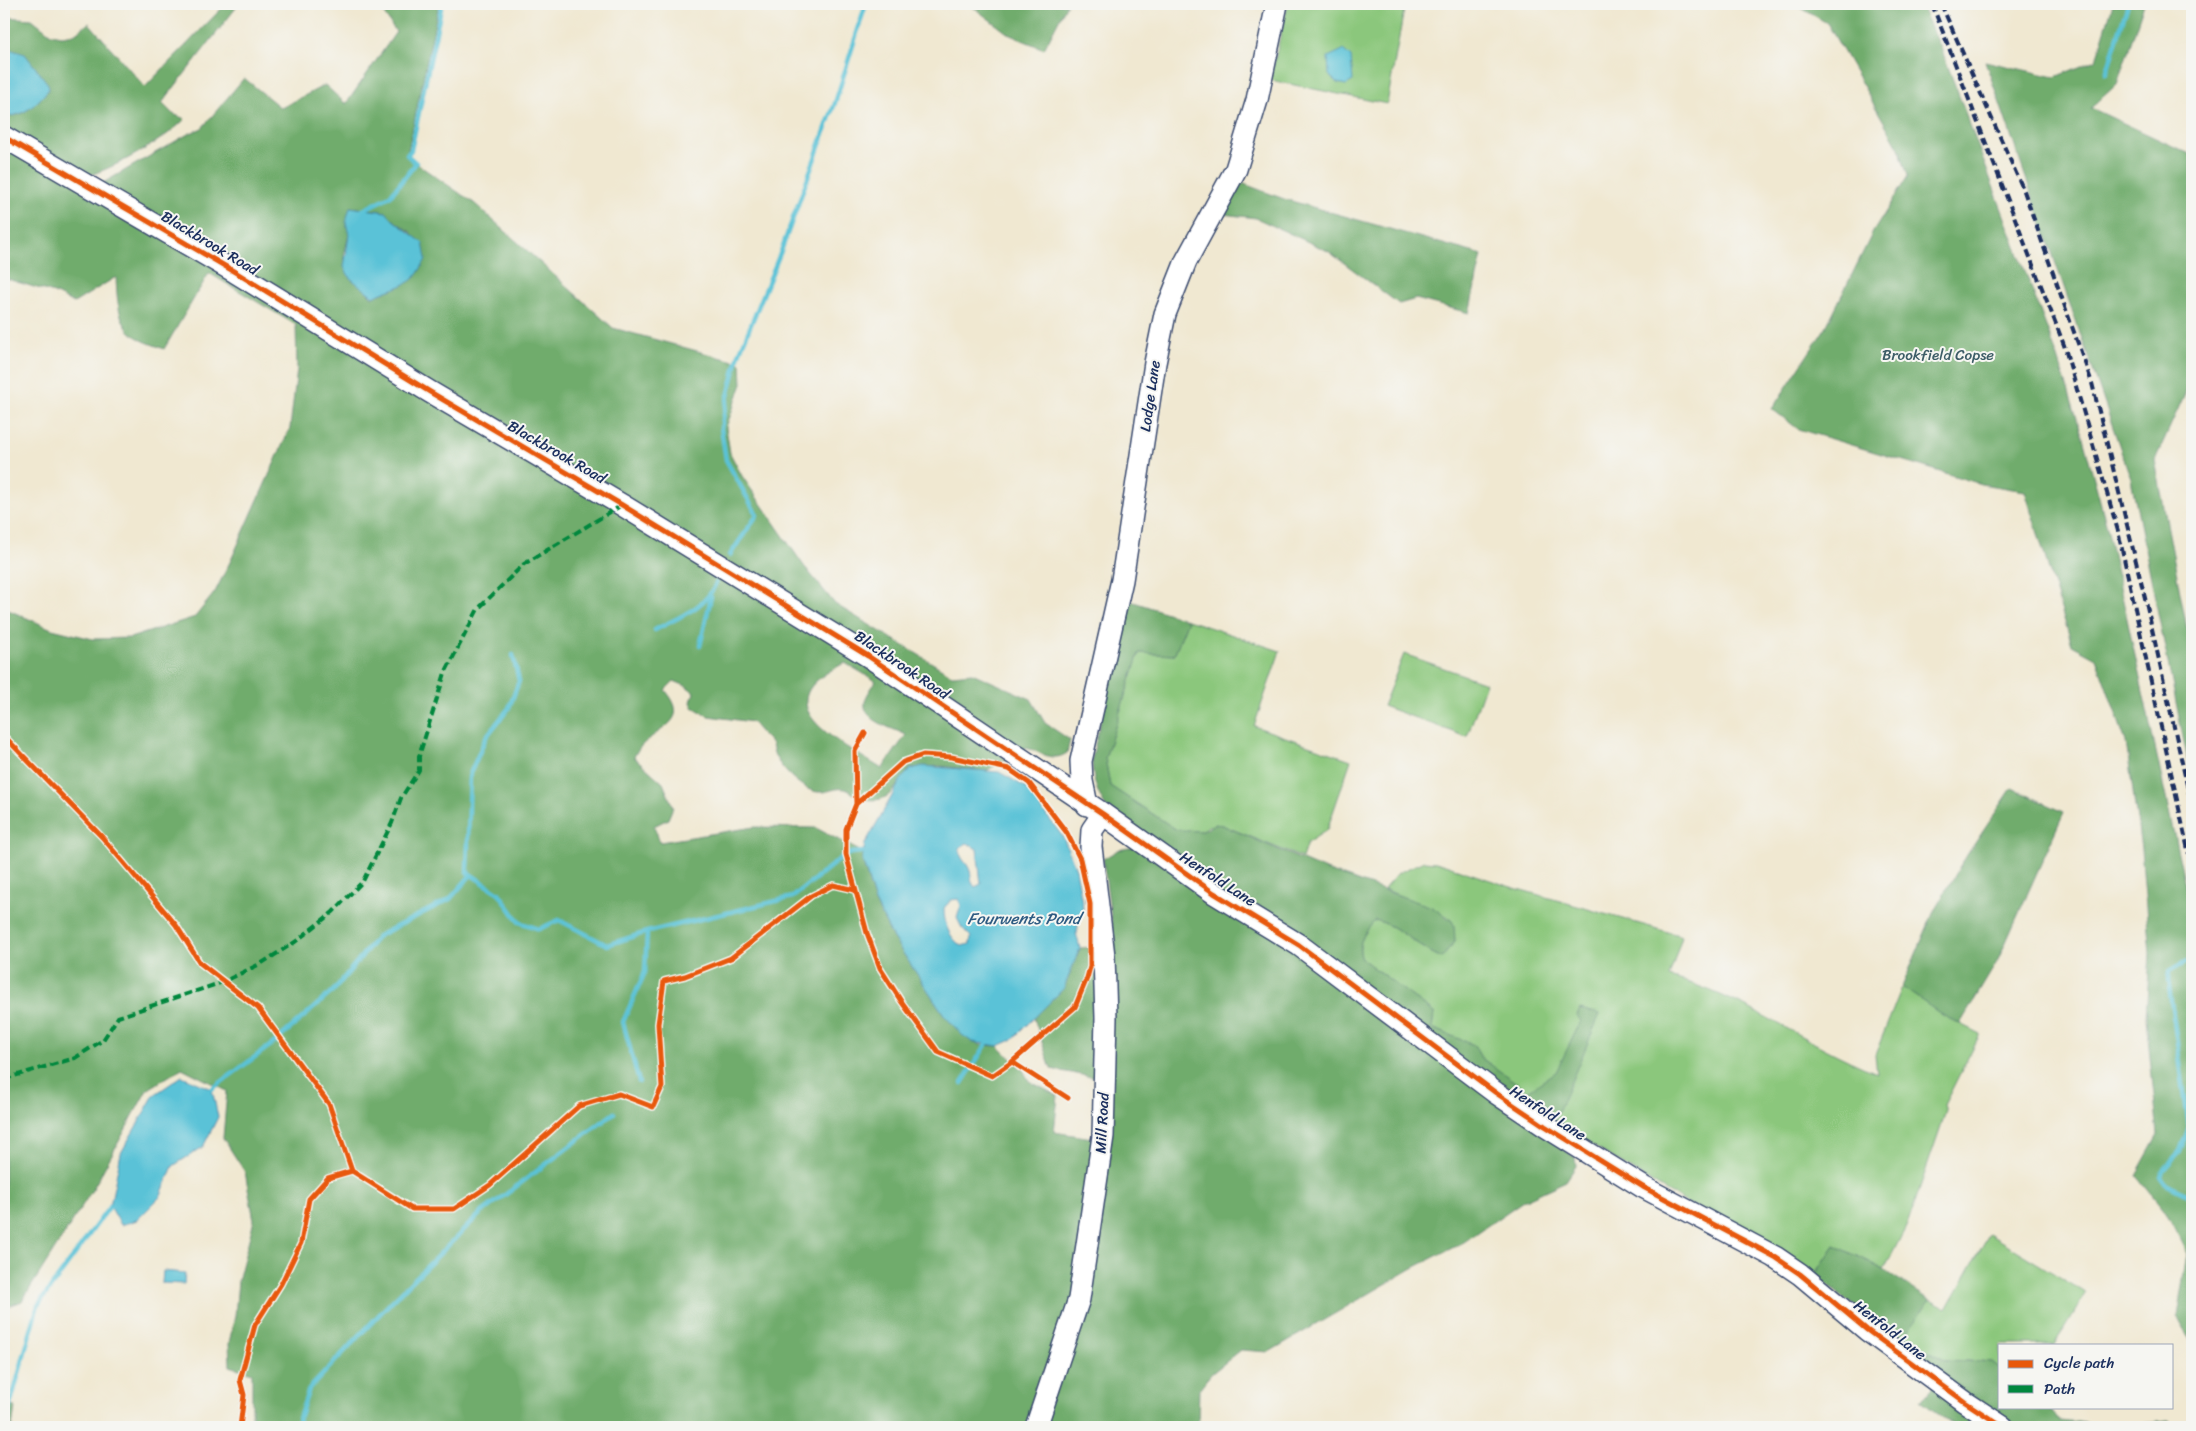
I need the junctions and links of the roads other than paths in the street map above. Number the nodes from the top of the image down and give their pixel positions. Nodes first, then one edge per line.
1 (1277, 4) edge
2 (4, 137) edge
3 (1081, 761) junction
4 (1048, 778) junction
5 (1095, 810) junction
6 (1036, 1427) edge
7 (2003, 1427) edge

1 - 3 street, Lodge Lane
2 - 4 street, Blackbrook Road
3 - 4 street
3 - 5 street, Lodge Lane
4 - 5 street, Blackbrook Road
5 - 6 street, Mill Road
5 - 7 street, Henfold Lane

